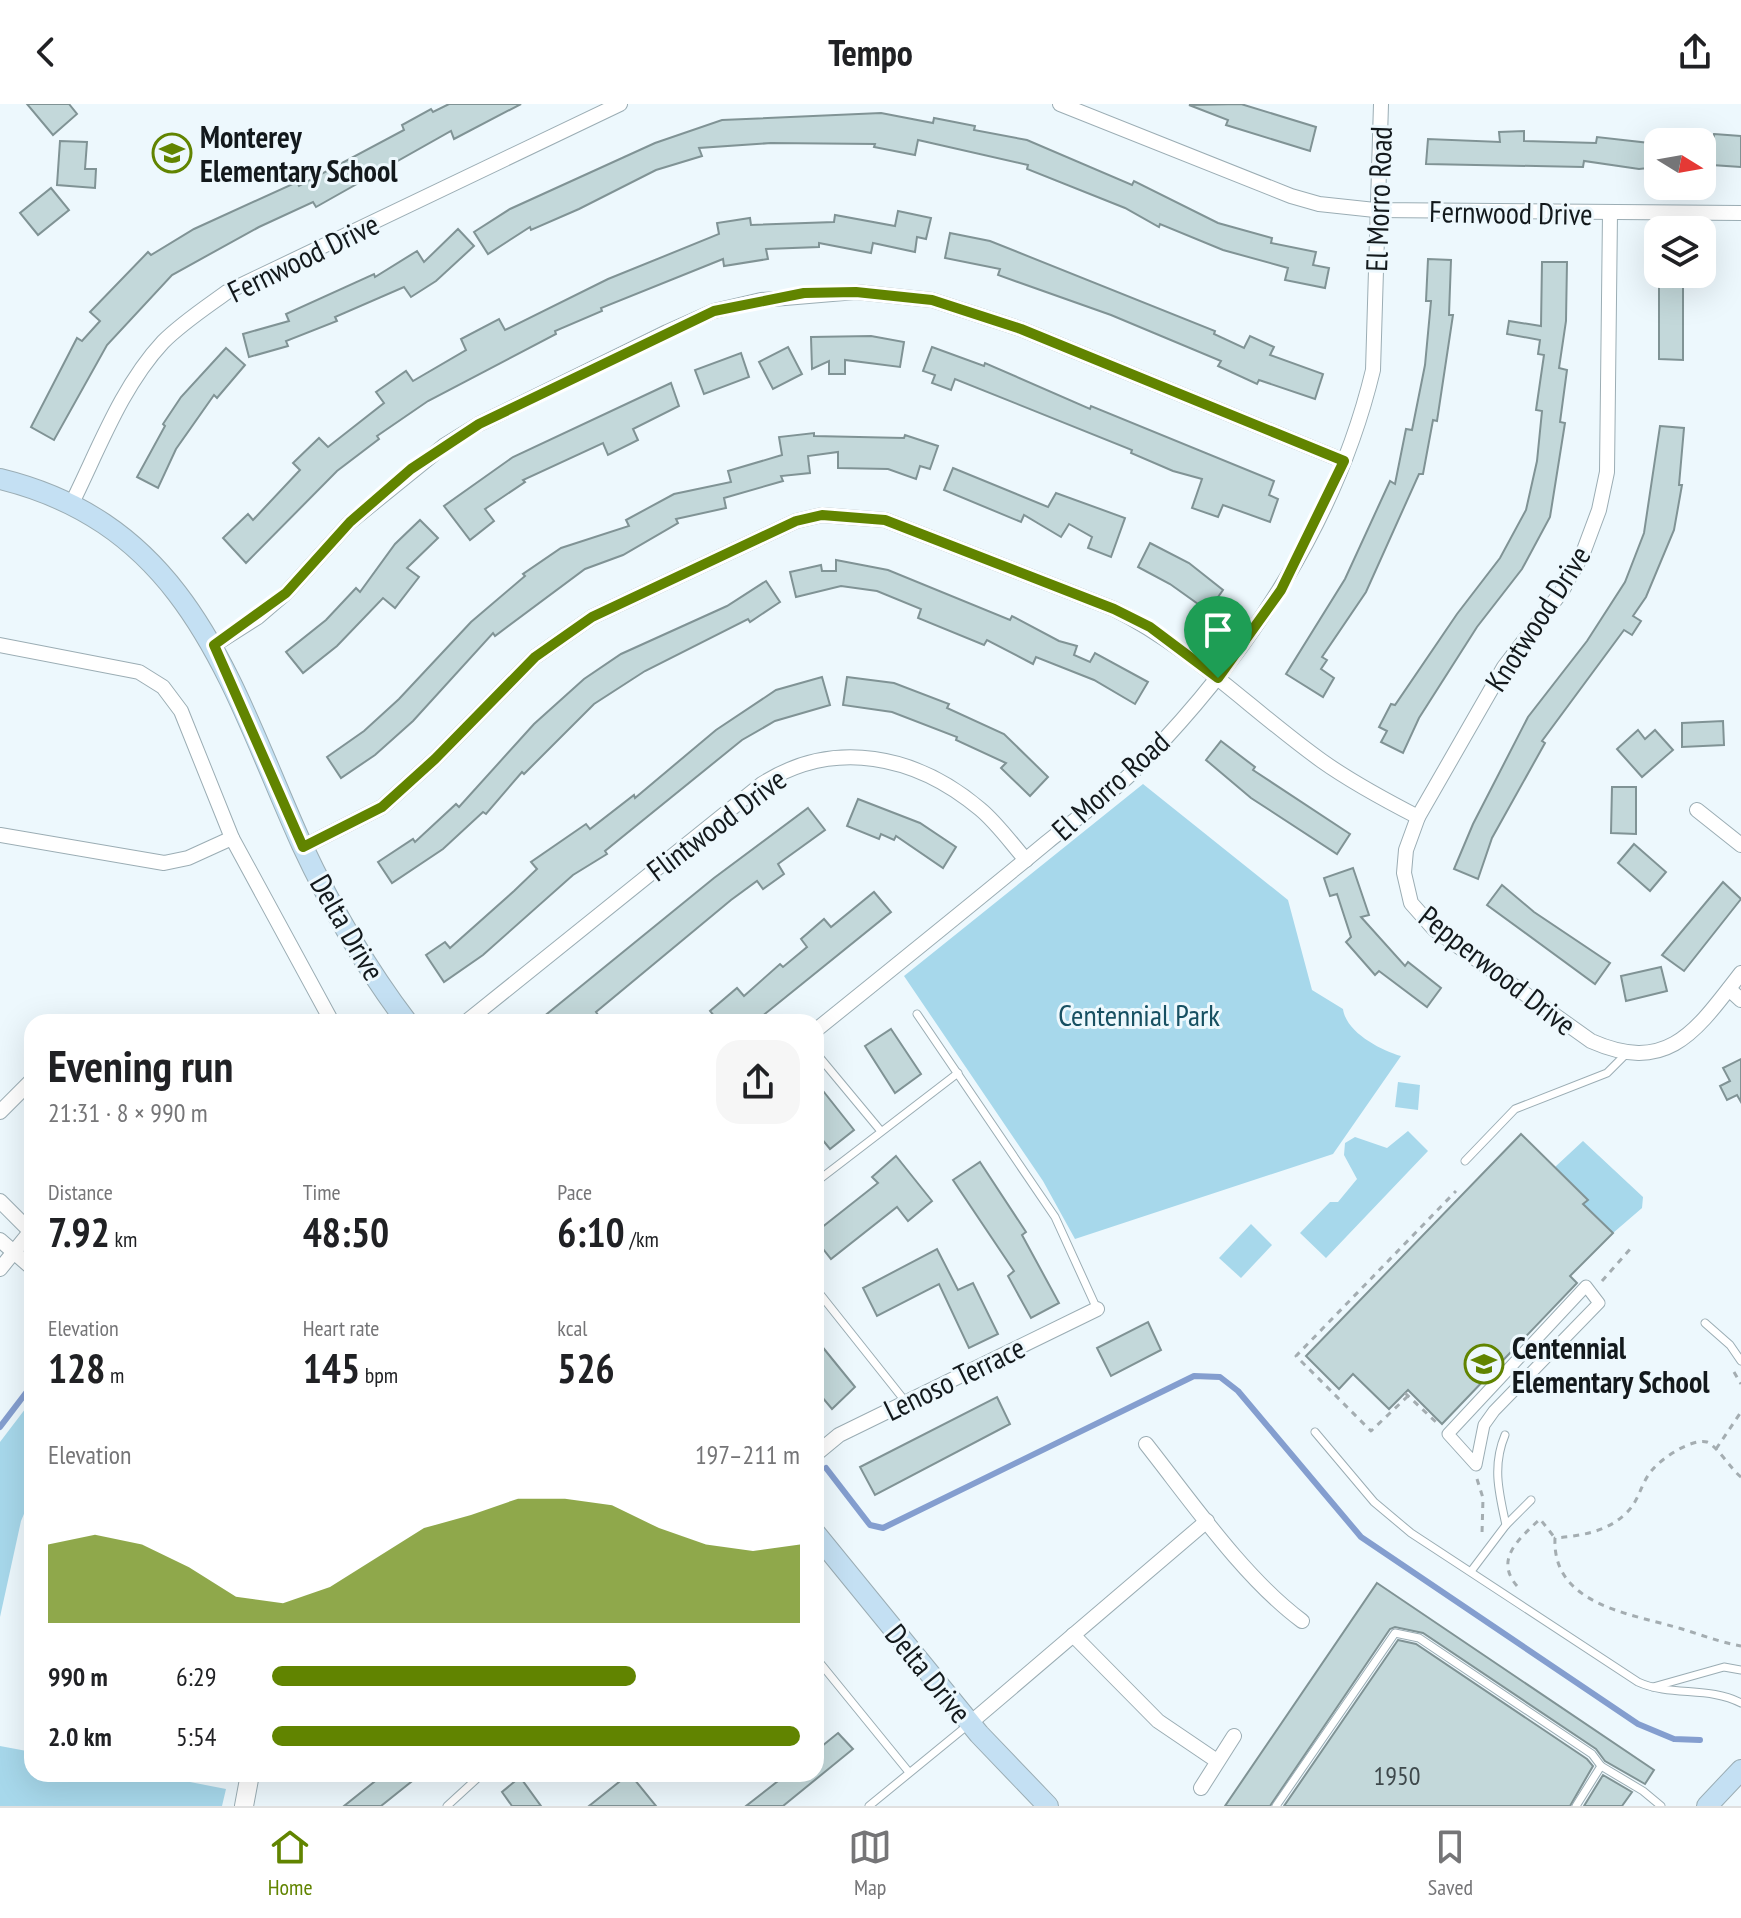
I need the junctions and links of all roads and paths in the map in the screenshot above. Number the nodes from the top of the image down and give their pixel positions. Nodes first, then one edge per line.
1 (620, 104) edge
2 (1060, 104) edge
3 (1381, 104) edge
4 (1375, 210) junction
5 (1610, 213) junction
6 (1741, 213) edge
7 (1344, 461) junction
8 (0, 479) edge
9 (71, 505) junction
10 (0, 645) edge
11 (214, 645) junction
12 (1218, 678) junction
13 (1697, 810) dead end
14 (1418, 817) junction
15 (0, 835) edge
16 (232, 838) junction
17 (1741, 845) edge
18 (303, 847) junction
19 (1026, 860) junction
20 (1741, 973) edge
21 (1729, 989) junction
22 (1741, 1000) edge
23 (327, 1014) edge
24 (402, 1014) edge
25 (476, 1014) edge
26 (917, 1014) dead end
27 (824, 1024) edge
28 (1627, 1053) junction
29 (824, 1063) edge
30 (958, 1073) junction
31 (24, 1088) edge
32 (0, 1112) edge
33 (880, 1130) junction
34 (1465, 1161) dead end
35 (824, 1176) edge
36 (1456, 1191) dead end
37 (0, 1201) edge
38 (24, 1225) edge
39 (0, 1240) edge
40 (24, 1240) edge
41 (1631, 1248) dead end
42 (13, 1253) junction
43 (24, 1262) edge
44 (0, 1269) edge
45 (1591, 1293) junction
46 (824, 1299) edge
47 (1097, 1309) joint
48 (1705, 1323) dead end
49 (1741, 1361) edge
50 (905, 1401) junction
51 (1741, 1412) edge
52 (1315, 1432) dead end
53 (1448, 1434) junction
54 (1505, 1435) dead end
55 (1146, 1444) dead end
56 (824, 1447) edge
57 (1716, 1449) junction
58 (1476, 1465) junction
59 (1741, 1477) edge
60 (1531, 1500) dead end
61 (1207, 1521) junction
62 (1506, 1525) junction
63 (1555, 1538) junction
64 (824, 1544) edge
65 (1481, 1558) junction
66 (1472, 1570) junction
67 (1517, 1586) dead end
68 (1302, 1621) dead end
69 (1073, 1635) junction
70 (1741, 1646) edge
71 (824, 1668) edge
72 (1741, 1670) edge
73 (1651, 1688) junction
74 (1741, 1703) edge
75 (969, 1724) junction
76 (1234, 1736) dead end
77 (1217, 1761) junction
78 (1601, 1766) junction
79 (1741, 1770) edge
80 (908, 1771) junction
81 (248, 1782) edge
82 (474, 1782) edge
83 (1201, 1788) dead end
84 (453, 1804) edge
85 (244, 1806) edge
86 (869, 1806) edge
87 (1048, 1806) edge
88 (1276, 1806) edge
89 (1576, 1806) edge
90 (1661, 1806) edge
91 (1707, 1806) edge

1 - 9 street, Fernwood Drive
2 - 4 street, Fernwood Drive
3 - 4 street, El Morro Road
4 - 5 street, Fernwood Drive
4 - 7 street, El Morro Road
5 - 6 street, Fernwood Drive
5 - 14 street, Knotwood Drive
7 - 11 street
7 - 12 street, El Morro Road
8 - 9 main road, Delta Drive
9 - 11 main road, Delta Drive
10 - 16 street
11 - 18 main road, Delta Drive
12 - 14 street
12 - 18 street
12 - 19 street, El Morro Road
13 - 17 street
14 - 28 street, Pepperwood Drive
15 - 16 street
16 - 23 street
18 - 24 main road, Delta Drive
19 - 25 street, Flintwood Drive
19 - 27 street, El Morro Road
20 - 21 street, Pepperwood Drive
21 - 22 street
21 - 28 street, Pepperwood Drive
26 - 30 lane
28 - 34 lane
29 - 33 lane
30 - 33 lane
30 - 47 lane
31 - 32 street
33 - 35 lane
36 - 53 path
37 - 38 street
39 - 42 street
40 - 42 street
41 - 45 path
42 - 43 street
42 - 44 street
45 - 53 street
45 - 58 street
46 - 50 lane
47 - 50 street, Lenoso Terrace
48 - 49 lane
50 - 56 street, Lenoso Terrace
51 - 57 path
52 - 66 lane
53 - 58 street
54 - 62 lane
55 - 61 street
57 - 59 path
57 - 63 path
58 - 65 path
60 - 62 lane
61 - 68 street
61 - 69 street
62 - 65 lane
63 - 67 path
63 - 70 path
64 - 75 main road, Delta Drive
65 - 66 lane
66 - 73 lane
69 - 75 street
69 - 77 street
71 - 80 lane
72 - 73 lane
73 - 74 lane
75 - 80 lane
75 - 87 main road, Delta Drive
76 - 77 street
77 - 83 street
78 - 88 lane
78 - 89 lane
78 - 90 lane
79 - 91 main road
80 - 86 lane
81 - 85 street
82 - 84 lane

